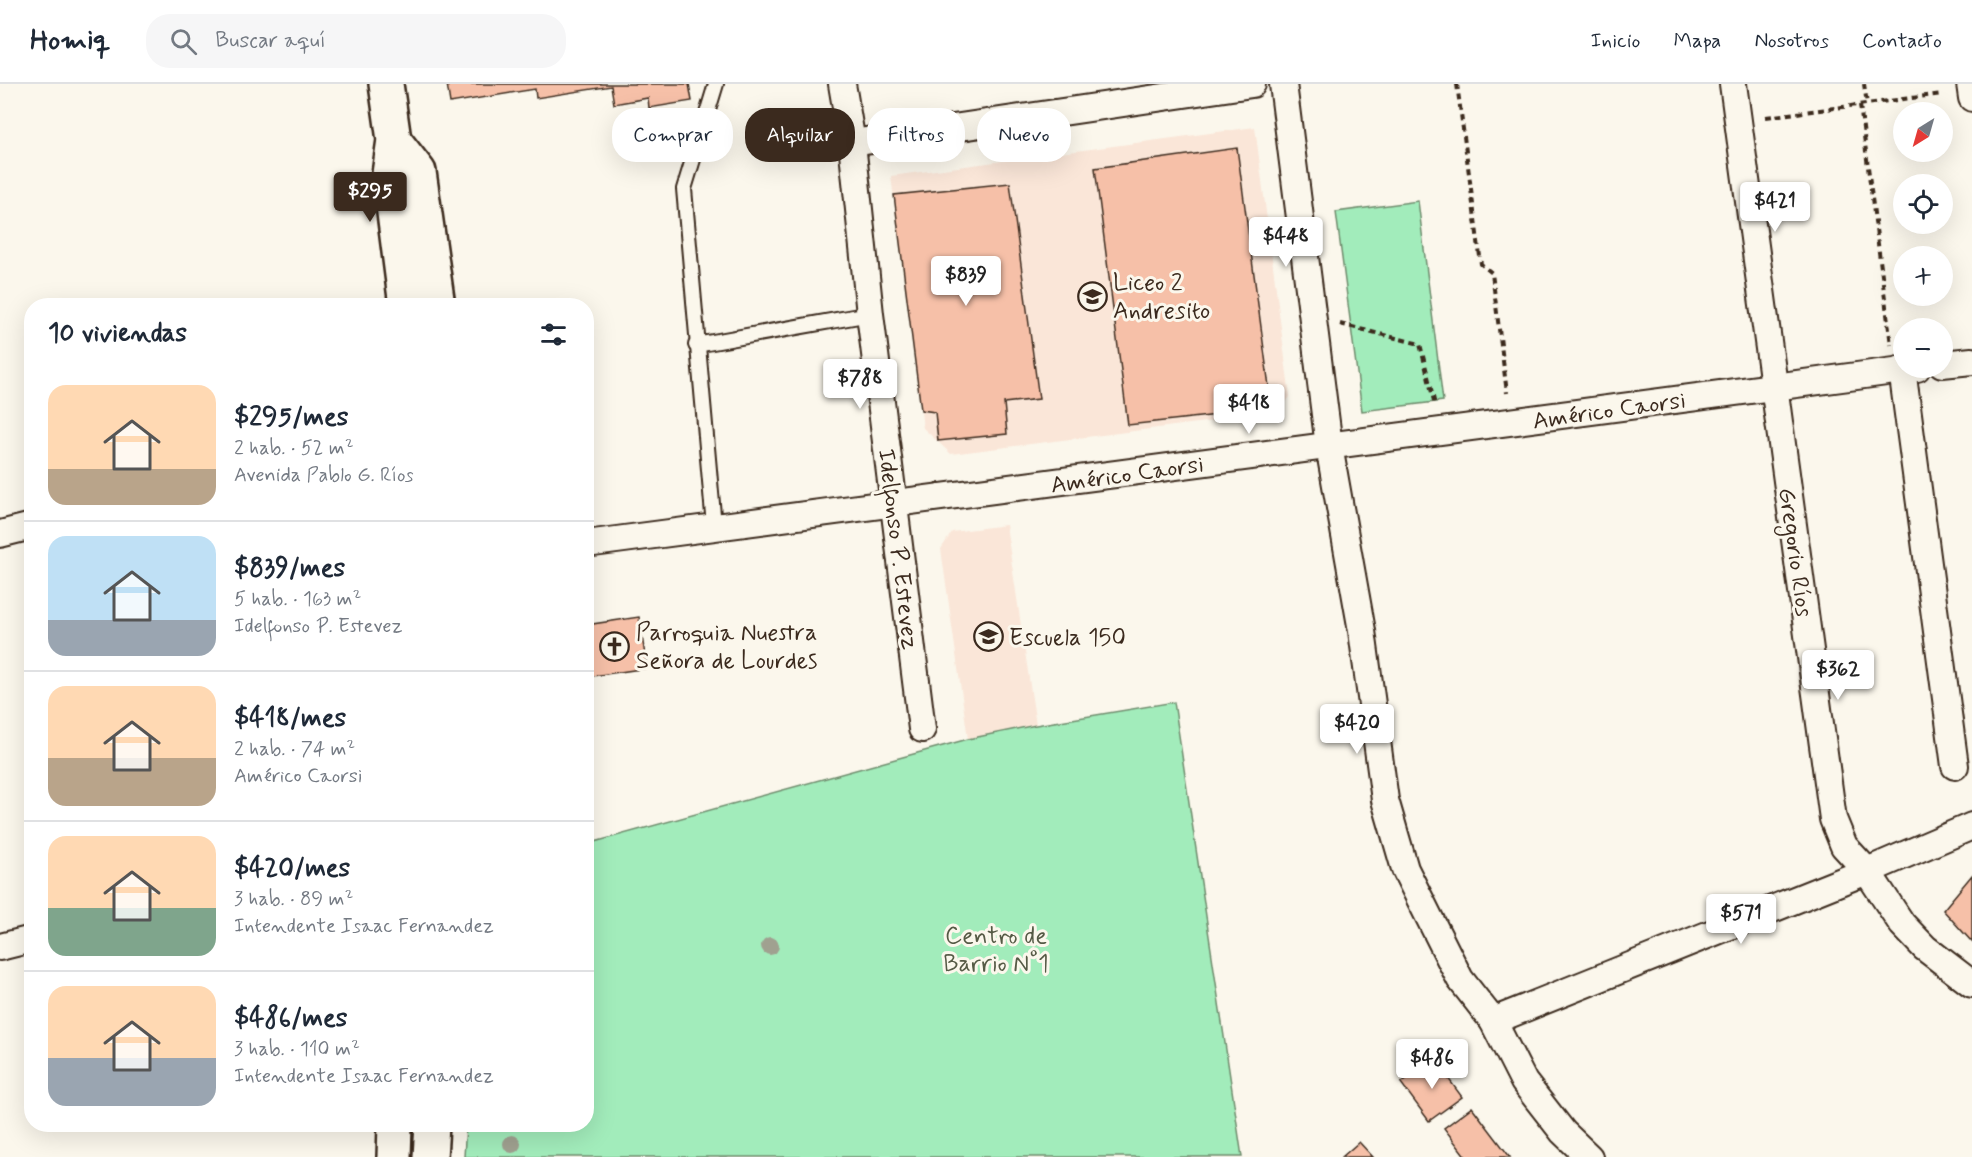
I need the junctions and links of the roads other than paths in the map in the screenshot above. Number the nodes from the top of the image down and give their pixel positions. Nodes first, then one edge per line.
1 (386, 84) edge
2 (716, 84) edge
3 (842, 84) edge
4 (1252, 84) edge
5 (1283, 84) edge
6 (1733, 84) edge
7 (846, 108) edge
8 (394, 140) junction
9 (855, 143) edge
10 (854, 162) edge
11 (405, 298) edge
12 (437, 298) edge
13 (870, 314) junction
14 (696, 345) junction
15 (1972, 360) edge
16 (1953, 363) edge
17 (1893, 371) edge
18 (1905, 378) edge
19 (1773, 388) junction
20 (1329, 446) junction
21 (893, 505) junction
22 (714, 526) junction
23 (24, 528) edge
24 (0, 534) edge
25 (594, 543) edge
26 (922, 729) dead end
27 (1955, 766) dead end
28 (1972, 826) edge
29 (1866, 871) junction
30 (24, 941) edge
31 (0, 947) edge
32 (1972, 984) edge
33 (1493, 1022) junction
34 (395, 1132) edge
35 (432, 1132) edge
36 (394, 1157) edge
37 (430, 1157) edge
38 (1589, 1157) edge

1 - 8 street
2 - 14 lane
3 - 7 street, Idelfonso P. Estevez
4 - 9 street
5 - 20 street
6 - 19 street, Gregorio Ríos
8 - 11 street
8 - 12 street
10 - 13 street, Idelfonso P. Estevez
13 - 14 lane
13 - 21 street, Idelfonso P. Estevez
14 - 22 lane
15 - 16 street
17 - 19 street, Américo Caorsi
18 - 27 street
19 - 20 street, Américo Caorsi
19 - 29 street, Gregorio Ríos
20 - 21 street, Américo Caorsi
20 - 33 street
21 - 22 street, Américo Caorsi
21 - 26 street, Idelfonso P. Estevez
22 - 25 street, Américo Caorsi
23 - 24 street
28 - 29 street
29 - 32 street, Gregorio Ríos
29 - 33 street
30 - 31 street
33 - 38 street
34 - 36 street
35 - 37 street

